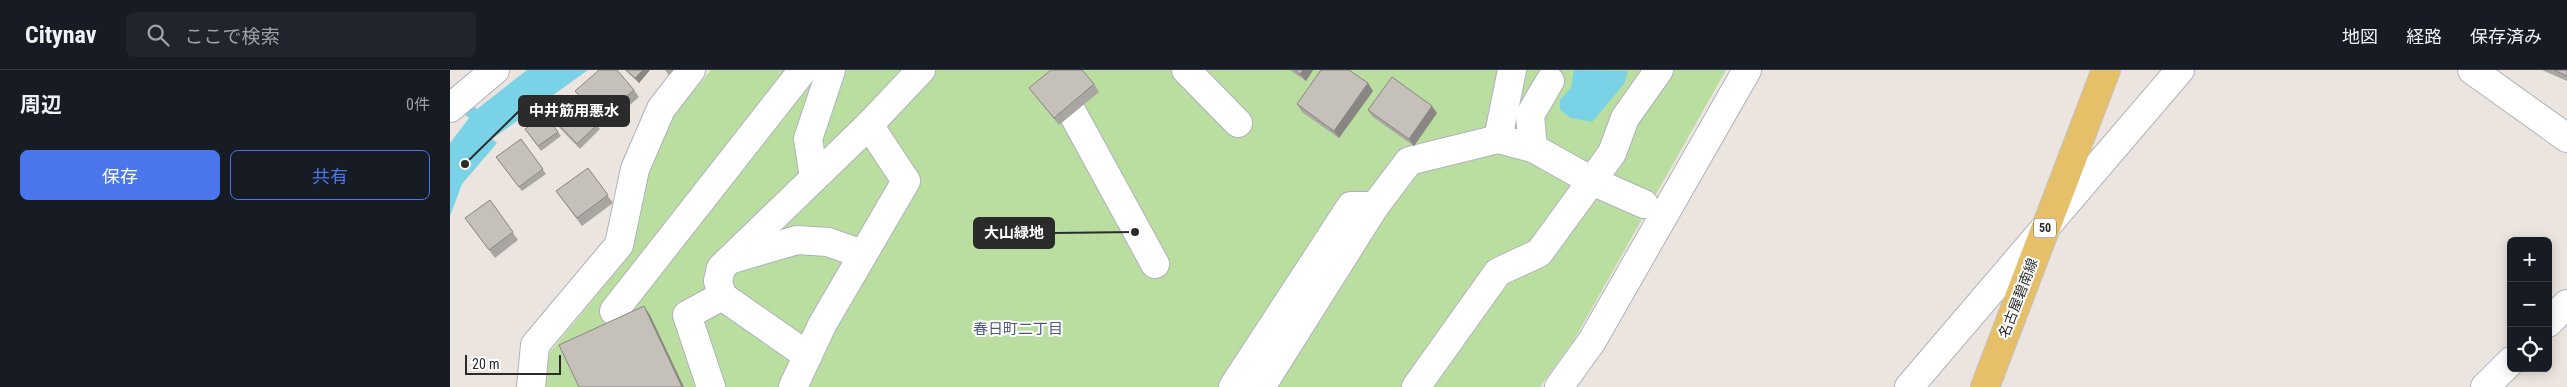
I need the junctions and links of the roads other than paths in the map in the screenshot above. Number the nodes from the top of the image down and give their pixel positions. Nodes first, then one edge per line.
1 (495, 70) edge
2 (691, 70) edge
3 (804, 70) edge
4 (831, 70) edge
5 (921, 70) edge
6 (1186, 70) edge
7 (1512, 70) edge
8 (1659, 70) edge
9 (1747, 70) edge
10 (2106, 70) edge
11 (2180, 70) edge
12 (2472, 70) edge
13 (1550, 75) edge
14 (450, 108) edge
15 (1073, 114) edge
16 (1238, 124) dead end
17 (869, 125) junction
18 (2567, 138) edge
19 (1498, 139) junction
20 (1533, 148) junction
21 (814, 177) junction
22 (1592, 181) junction
23 (1644, 204) dead end
24 (1374, 206) junction
25 (2046, 224) junction
26 (862, 254) junction
27 (732, 259) junction
28 (1155, 264) dead end
29 (722, 296) junction
30 (2567, 304) edge
31 (614, 311) dead end
32 (2552, 319) edge
33 (808, 356) junction
34 (2507, 366) edge
35 (2490, 385) edge
36 (531, 387) edge
37 (711, 387) edge
38 (793, 387) edge
39 (1233, 387) edge
40 (1261, 387) edge
41 (1416, 387) edge
42 (1559, 387) edge
43 (1909, 387) edge
44 (1985, 387) edge

1 - 14 street
2 - 36 street
3 - 31 street
4 - 21 street
5 - 17 street
6 - 16 street
7 - 19 street
8 - 22 street
9 - 42 street
10 - 25 main road, 名古屋碧南線 / 50
11 - 25 street
12 - 18 street
13 - 20 street
15 - 28 street
17 - 21 street
17 - 26 street
19 - 20 street
19 - 24 street
20 - 22 street
21 - 27 street
22 - 23 street
22 - 41 street
24 - 39 street
24 - 40 street
25 - 43 street
25 - 44 main road, 名古屋碧南線 / 50
26 - 27 street
26 - 33 street
27 - 29 street
29 - 33 street
29 - 37 street
30 - 32 street
33 - 38 street
34 - 35 street

